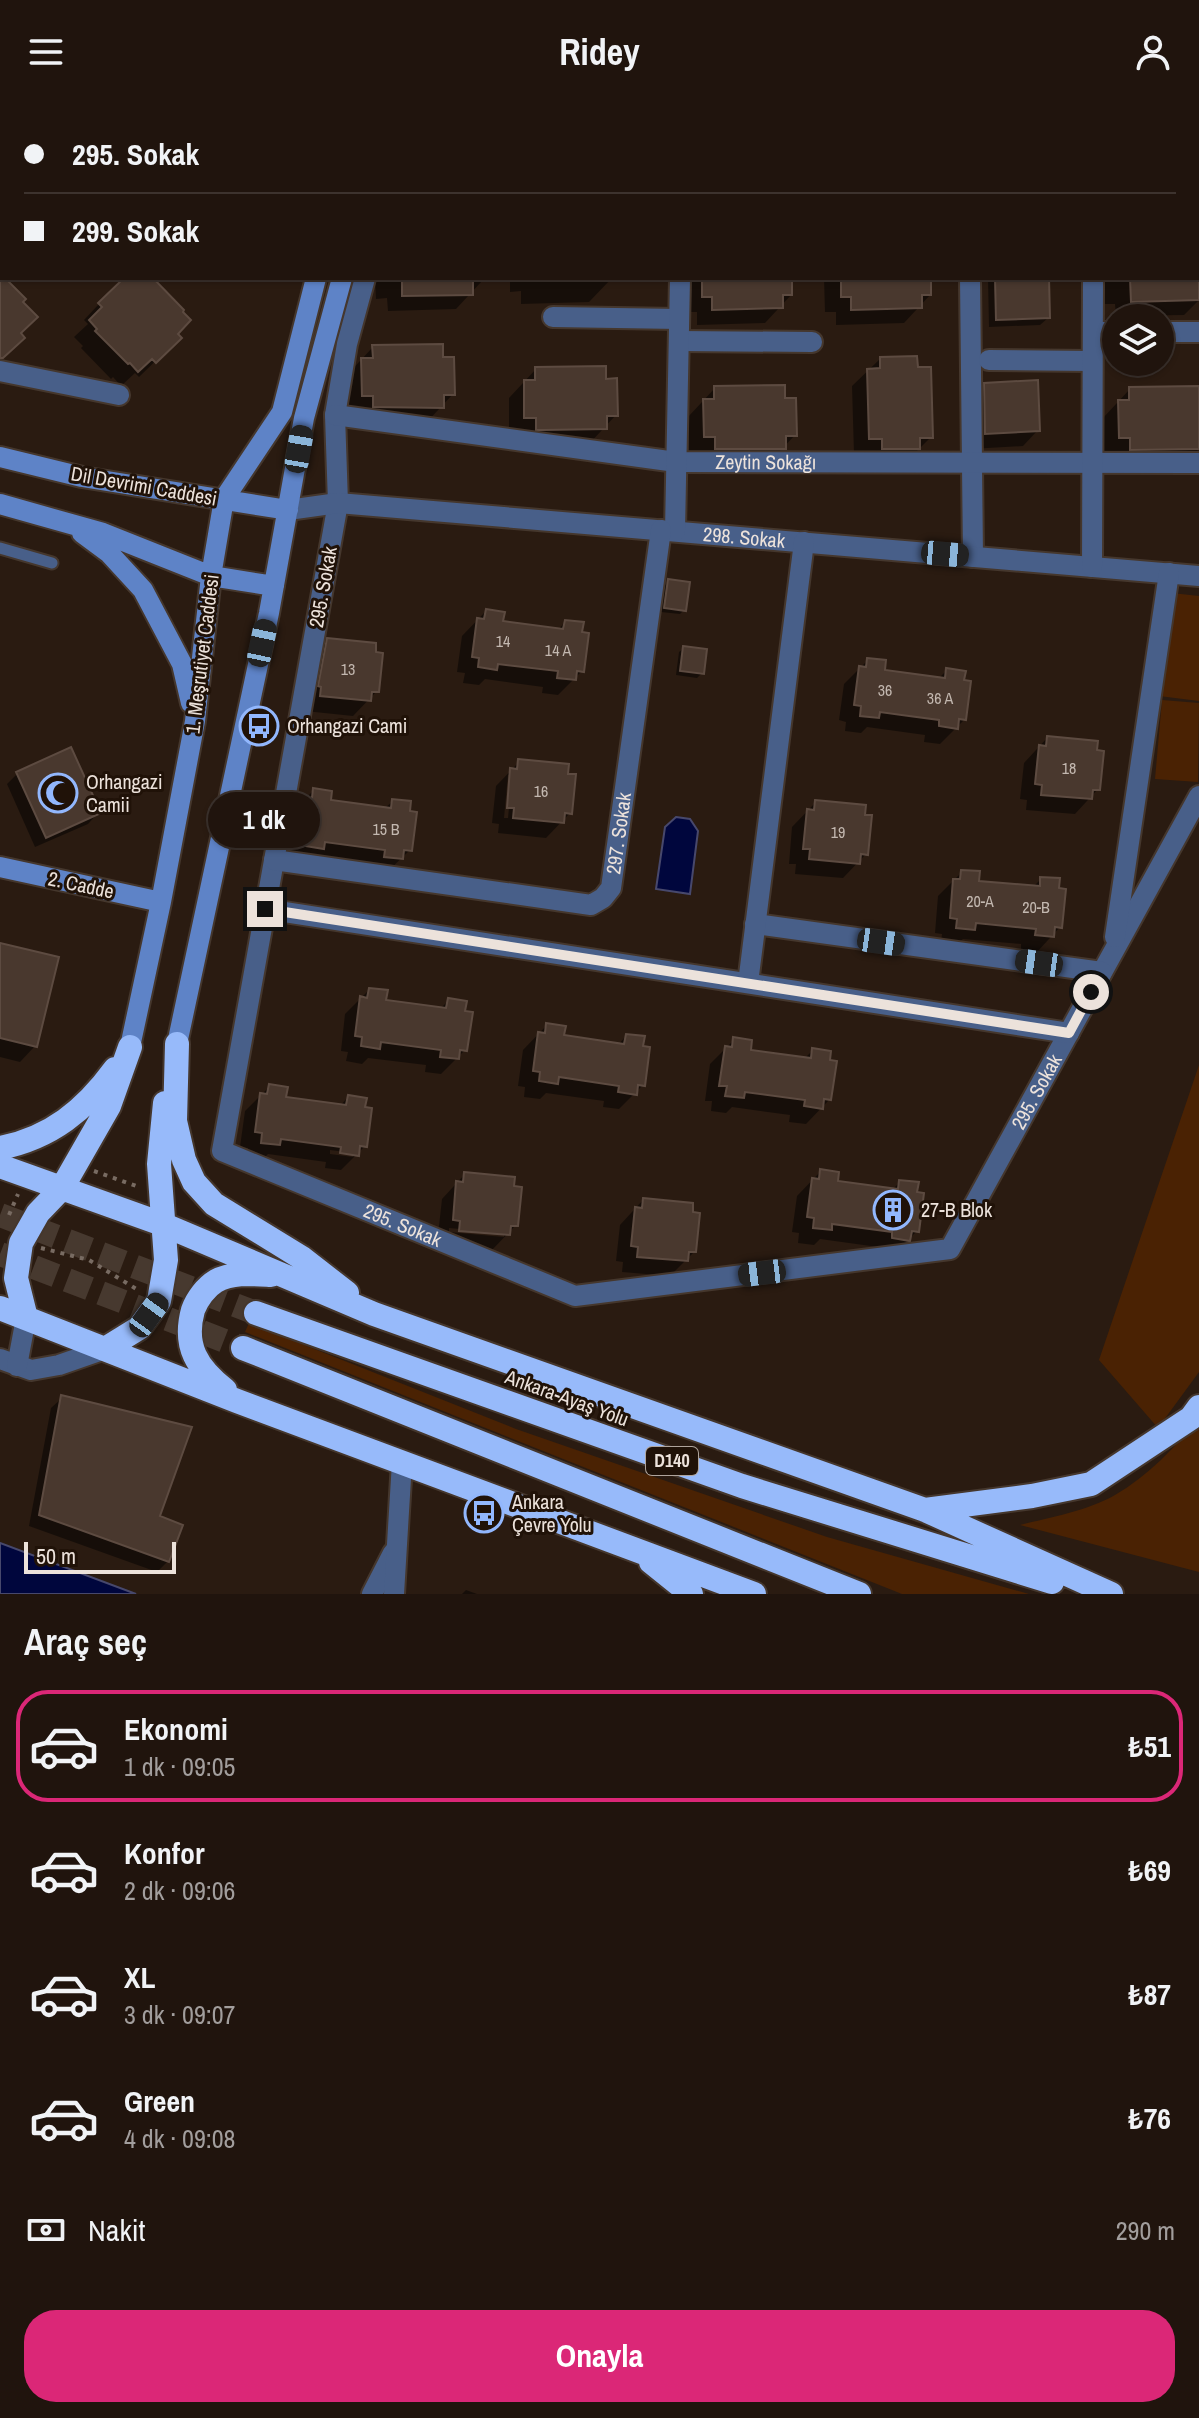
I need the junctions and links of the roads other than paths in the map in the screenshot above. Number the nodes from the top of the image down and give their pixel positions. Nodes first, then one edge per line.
1 (315, 280) edge
2 (341, 280) edge
3 (364, 280) edge
4 (680, 280) edge
5 (970, 280) edge
6 (1093, 280) edge
7 (553, 317) dead end
8 (679, 319) junction
9 (1093, 332) junction
10 (1102, 332) edge
11 (1174, 332) edge
12 (1199, 332) edge
13 (679, 341) junction
14 (812, 342) dead end
15 (989, 360) dead end
16 (1092, 361) junction
17 (0, 371) edge
18 (119, 395) dead end
19 (335, 415) junction
20 (0, 457) edge
21 (676, 462) junction
22 (972, 463) junction
23 (1092, 463) junction
24 (1199, 463) edge
25 (224, 499) junction
26 (338, 503) junction
27 (0, 504) edge
28 (288, 510) junction
29 (69, 523) junction
30 (668, 531) junction
31 (804, 542) junction
32 (0, 548) edge
33 (973, 557) junction
34 (52, 563) dead end
35 (1092, 567) junction
36 (1169, 573) junction
37 (211, 576) junction
38 (1199, 576) edge
39 (274, 586) junction
40 (195, 721) junction
41 (1199, 796) edge
42 (274, 860) junction
43 (0, 867) edge
44 (161, 902) junction
45 (265, 909) junction
46 (755, 924) junction
47 (1113, 952) junction
48 (1102, 972) junction
49 (748, 983) junction
50 (1069, 1033) junction
51 (177, 1044) junction
52 (130, 1047) junction
53 (0, 1148) edge
54 (0, 1166) edge
55 (62, 1188) junction
56 (162, 1224) junction
57 (285, 1276) junction
58 (0, 1308) edge
59 (256, 1313) tunnel mouth
60 (374, 1314) junction
61 (26, 1318) junction
62 (243, 1348) tunnel mouth
63 (105, 1349) junction
64 (9, 1362) edge
65 (237, 1401) junction
66 (1199, 1407) edge
67 (402, 1462) junction
68 (925, 1510) junction
69 (397, 1546) junction
70 (634, 1548) junction
71 (372, 1594) edge
72 (394, 1594) edge
73 (691, 1594) edge
74 (754, 1594) edge
75 (859, 1594) edge
76 (1093, 1594) edge
77 (1111, 1594) edge

1 - 25 main road, 1. Meşrutiyet Caddesi
2 - 28 main road
3 - 19 street, 295. Sokak
4 - 8 street, 297. Sokak
5 - 22 street
6 - 9 street
7 - 8 street
8 - 13 street, 297. Sokak
9 - 10 street
9 - 16 street
11 - 12 street
13 - 14 street
13 - 21 street, 297. Sokak
15 - 16 street
16 - 23 street
17 - 18 street
19 - 21 street, Zeytin Sokağı
19 - 26 street, 295. Sokak
20 - 25 main road, Dil Devrimi Caddesi
21 - 22 street, Zeytin Sokağı
21 - 30 street, 297. Sokak
22 - 23 street, Zeytin Sokağı
22 - 33 street
23 - 24 street, Zeytin Sokağı
23 - 35 street
25 - 28 main road, Dil Devrimi Caddesi
25 - 37 main road, 1. Meşrutiyet Caddesi
26 - 28 street, 298. Sokak
26 - 30 street, 298. Sokak
26 - 42 street, 295. Sokak
27 - 29 main road
28 - 39 main road
29 - 37 main road
29 - 40 main road
30 - 31 street, 298. Sokak
30 - 42 street, 297. Sokak
31 - 33 street, 298. Sokak
31 - 46 street
32 - 34 lane
33 - 35 street, 298. Sokak
35 - 36 street, 298. Sokak
36 - 38 street, 298. Sokak
36 - 47 street
37 - 39 main road
37 - 40 main road, 1. Meşrutiyet Caddesi
39 - 51 main road
40 - 44 main road, 1. Meşrutiyet Caddesi
41 - 47 street, 295. Sokak
42 - 45 street, 295. Sokak
43 - 44 main road, 2. Cadde
44 - 52 main road, 1. Meşrutiyet Caddesi
45 - 49 street
45 - 50 street, 295. Sokak
46 - 48 street
46 - 49 street
47 - 48 street, 295. Sokak
48 - 50 street, 295. Sokak
49 - 50 street
51 - 56 highway
51 - 60 highway
52 - 53 highway
52 - 55 highway
54 - 55 highway
55 - 56 highway
55 - 61 highway
56 - 57 highway
56 - 63 highway
57 - 60 highway
57 - 65 highway
58 - 61 highway
59 - 76 highway, Ankara-Ayaş Yolu / D140
60 - 68 highway
61 - 63 highway
61 - 64 street
62 - 75 highway
63 - 64 street
63 - 65 highway
65 - 67 highway
66 - 68 highway
67 - 69 street
67 - 70 highway
68 - 77 highway
69 - 71 street
69 - 72 street
70 - 73 highway
70 - 74 highway

